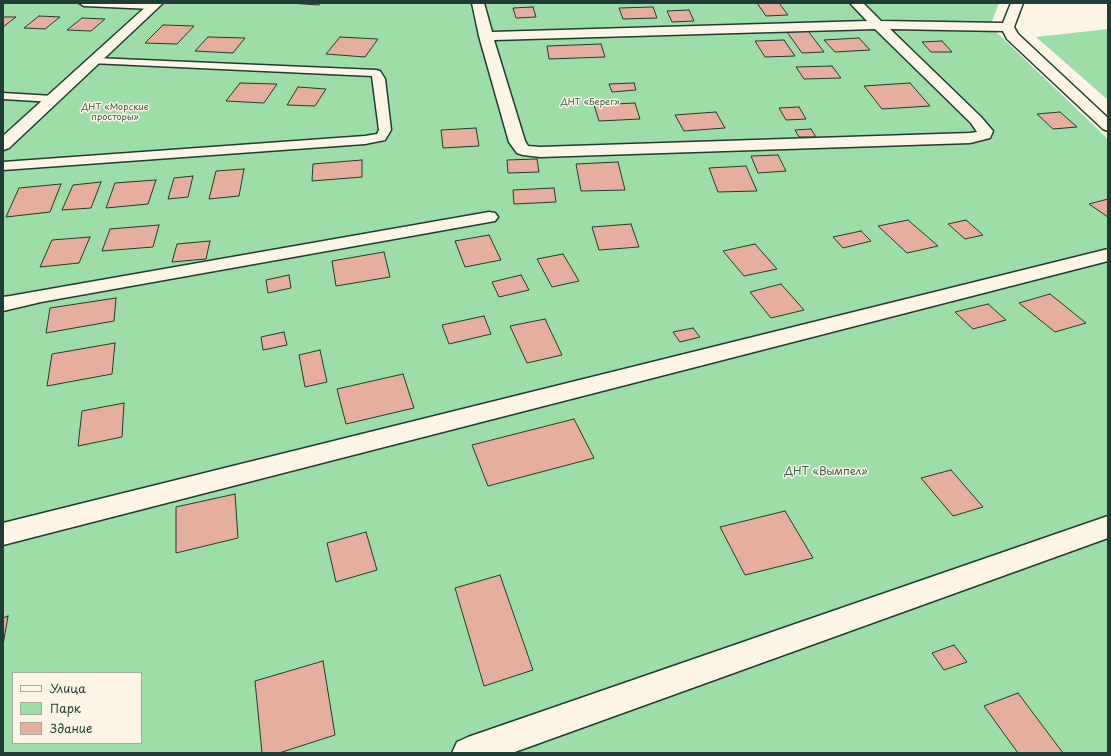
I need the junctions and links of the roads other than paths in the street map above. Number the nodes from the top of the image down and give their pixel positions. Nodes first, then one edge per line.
1 (84, 3) edge
2 (478, 3) edge
3 (856, 3) edge
4 (1016, 3) edge
5 (155, 4) edge
6 (878, 25) junction
7 (1008, 27) junction
8 (486, 36) junction
9 (95, 61) junction
10 (3, 96) edge
11 (53, 99) junction
12 (1108, 126) edge
13 (3, 145) edge
14 (3, 166) edge
15 (489, 217) dead end
16 (1108, 255) edge
17 (3, 306) edge
18 (1108, 527) edge
19 (3, 534) edge
20 (468, 753) edge

1 - 5 lane
2 - 8 street
3 - 6 street
4 - 7 street
5 - 9 street
6 - 7 street
6 - 8 street
6 - 8 street
7 - 12 street
9 - 11 street
9 - 14 lane
10 - 11 lane
11 - 13 street
15 - 17 street
16 - 19 street
18 - 20 street

